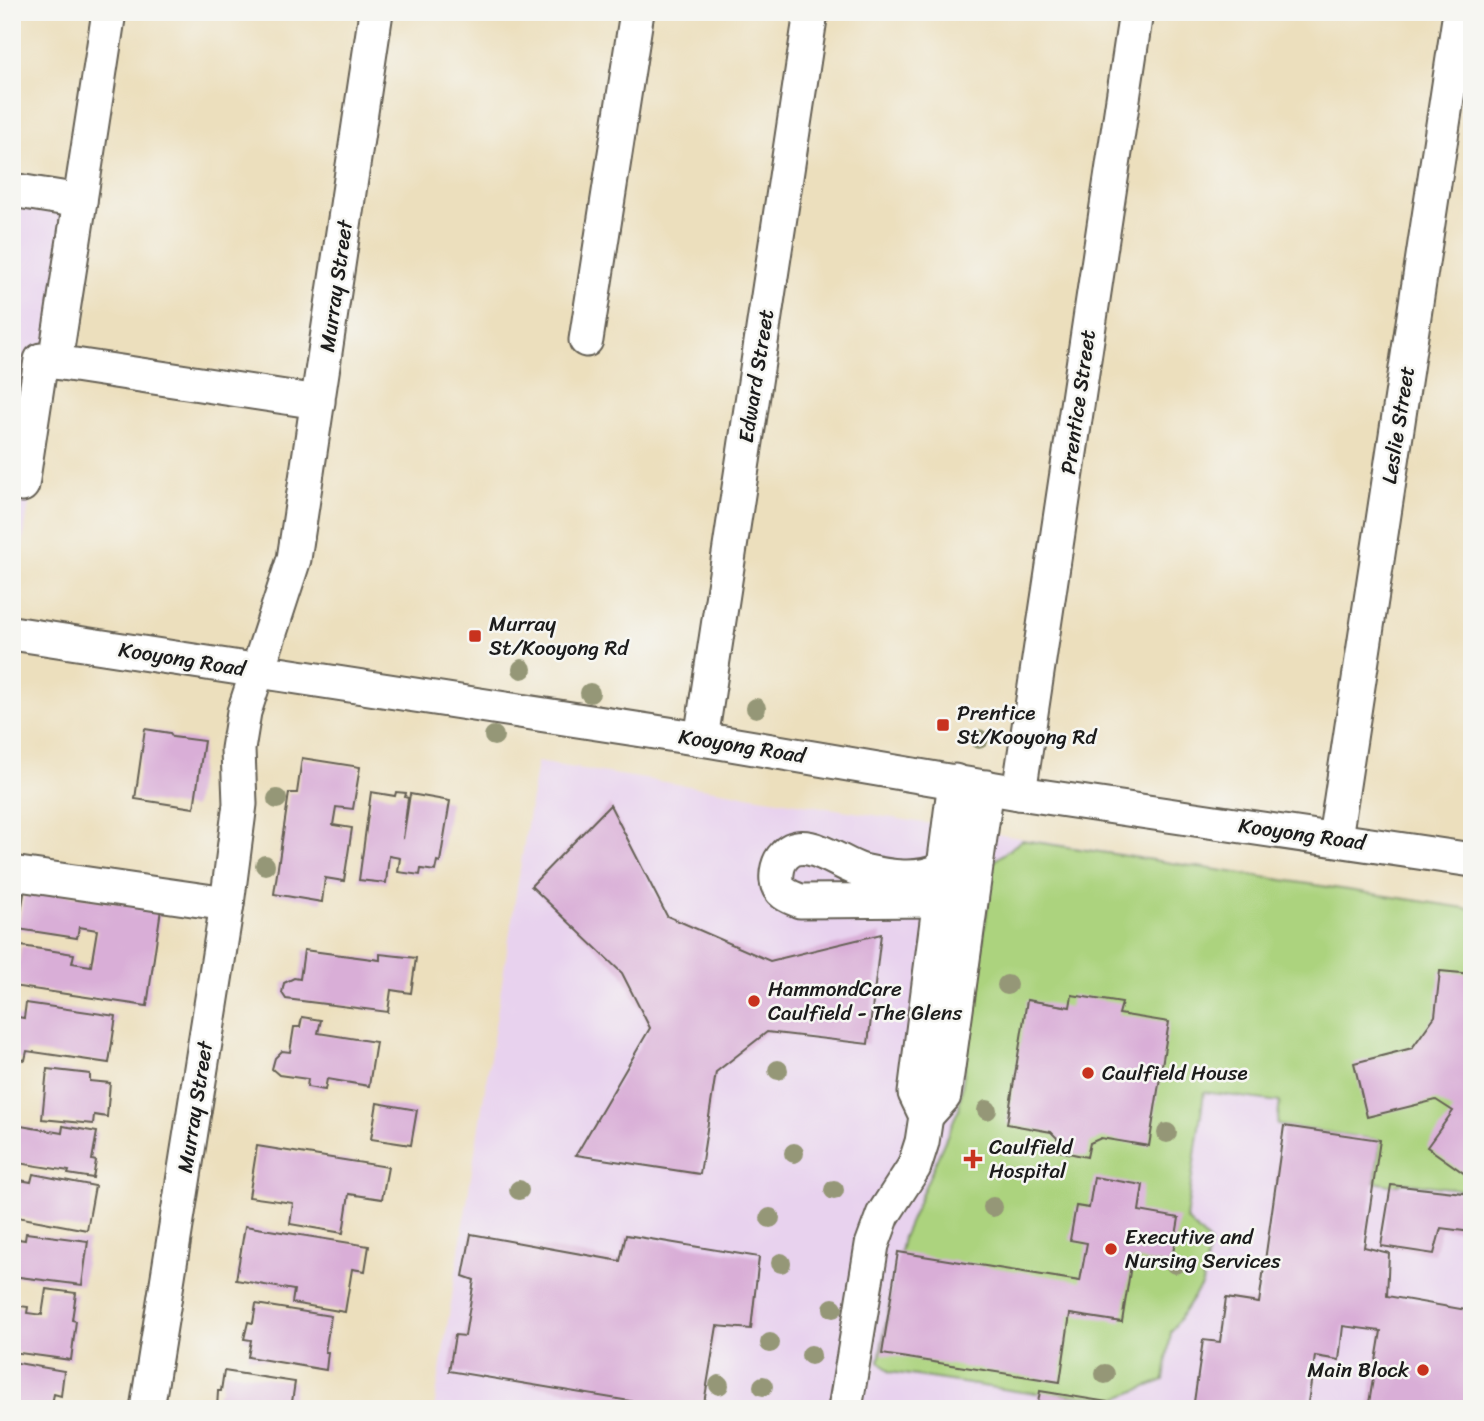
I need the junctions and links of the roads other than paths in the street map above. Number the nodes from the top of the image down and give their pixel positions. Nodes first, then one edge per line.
1 (109, 12) edge
2 (376, 12) edge
3 (637, 12) edge
4 (811, 12) edge
5 (1136, 12) edge
6 (1460, 12) edge
7 (12, 190) edge
8 (80, 201) junction
9 (586, 340) dead end
10 (55, 362) junction
11 (318, 402) junction
12 (22, 485) dead end
13 (12, 633) edge
14 (269, 673) junction
15 (701, 739) junction
16 (955, 781) junction
17 (1003, 790) junction
18 (1335, 838) junction
19 (1472, 860) edge
20 (12, 873) edge
21 (227, 904) junction
22 (926, 1116) junction
23 (147, 1409) edge
24 (845, 1409) edge

1 - 8 street
2 - 11 street, Murray Street
3 - 9 street
4 - 15 street, Edward Street
5 - 17 street, Prentice Street
6 - 18 street, Leslie Street
7 - 8 street
8 - 10 street
10 - 11 street
10 - 12 street
11 - 14 street, Murray Street
13 - 14 street, Kooyong Road
14 - 15 street, Kooyong Road
14 - 21 street, Murray Street
15 - 16 street, Kooyong Road
16 - 17 street, Kooyong Road
16 - 22 street
17 - 18 street, Kooyong Road
17 - 22 street, Prentice Street
18 - 19 street, Kooyong Road
20 - 21 street
21 - 23 street, Murray Street
22 - 24 street

